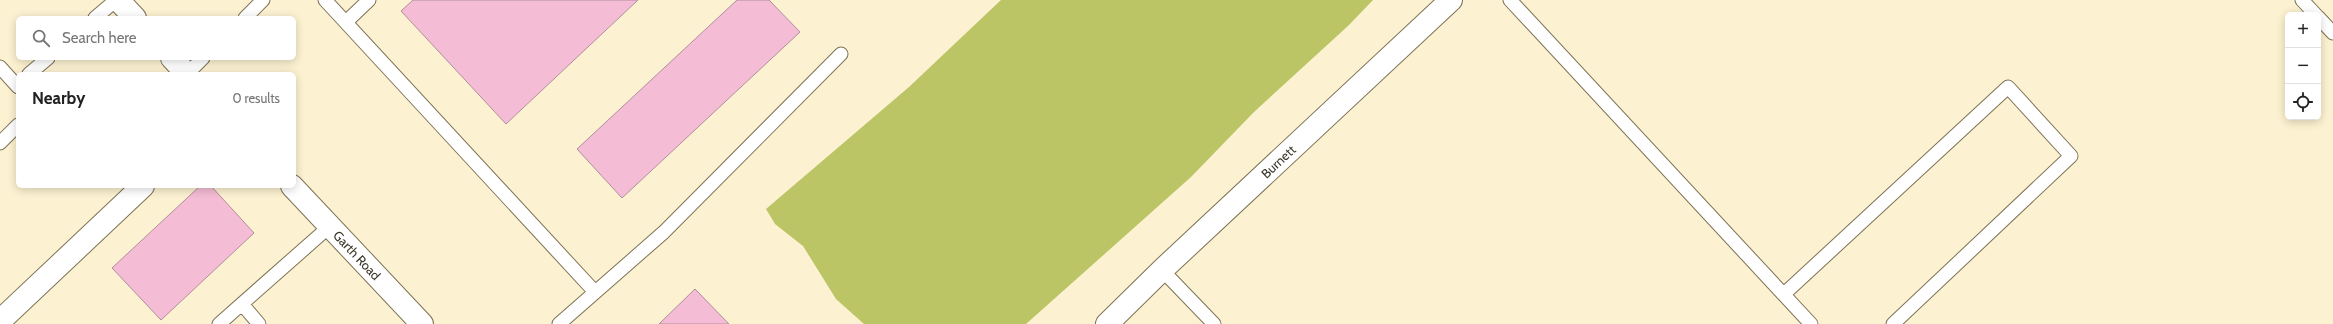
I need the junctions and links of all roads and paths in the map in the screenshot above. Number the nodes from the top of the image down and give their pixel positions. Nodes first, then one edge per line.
1 (117, 0) edge
2 (263, 0) edge
3 (325, 0) edge
4 (369, 0) edge
5 (1451, 0) edge
6 (1510, 0) edge
7 (2302, 0) edge
8 (2313, 12) edge
9 (97, 16) edge
10 (133, 16) edge
11 (247, 16) edge
12 (2321, 20) edge
13 (346, 22) junction
14 (2333, 33) edge
15 (841, 54) dead end
16 (46, 60) edge
17 (174, 60) edge
18 (201, 60) edge
19 (0, 67) edge
20 (31, 72) edge
21 (185, 72) edge
22 (189, 72) edge
23 (16, 83) edge
24 (16, 127) edge
25 (0, 143) edge
26 (141, 188) edge
27 (294, 188) edge
28 (330, 226) junction
29 (1162, 270) junction
30 (595, 292) junction
31 (1784, 294) junction
32 (242, 304) junction
33 (0, 321) edge
34 (220, 324) edge
35 (259, 324) edge
36 (422, 324) edge
37 (560, 324) edge
38 (1107, 324) edge
39 (1214, 324) edge
40 (1811, 324) edge
41 (1893, 324) edge

1 - 9 lane
1 - 10 street
2 - 11 lane
3 - 13 lane
4 - 13 lane
5 - 29 street, Burnett
6 - 31 lane
7 - 8 lane
12 - 14 lane
13 - 30 lane
15 - 30 lane
16 - 20 lane
17 - 21 street
18 - 22 lane
19 - 23 lane
24 - 25 lane
26 - 33 street
27 - 28 street, Garth Road
28 - 32 lane
28 - 36 street, Garth Road
29 - 38 street, Burnett
29 - 39 lane
30 - 37 lane
31 - 40 lane
31 - 41 lane
32 - 34 lane
32 - 35 lane

